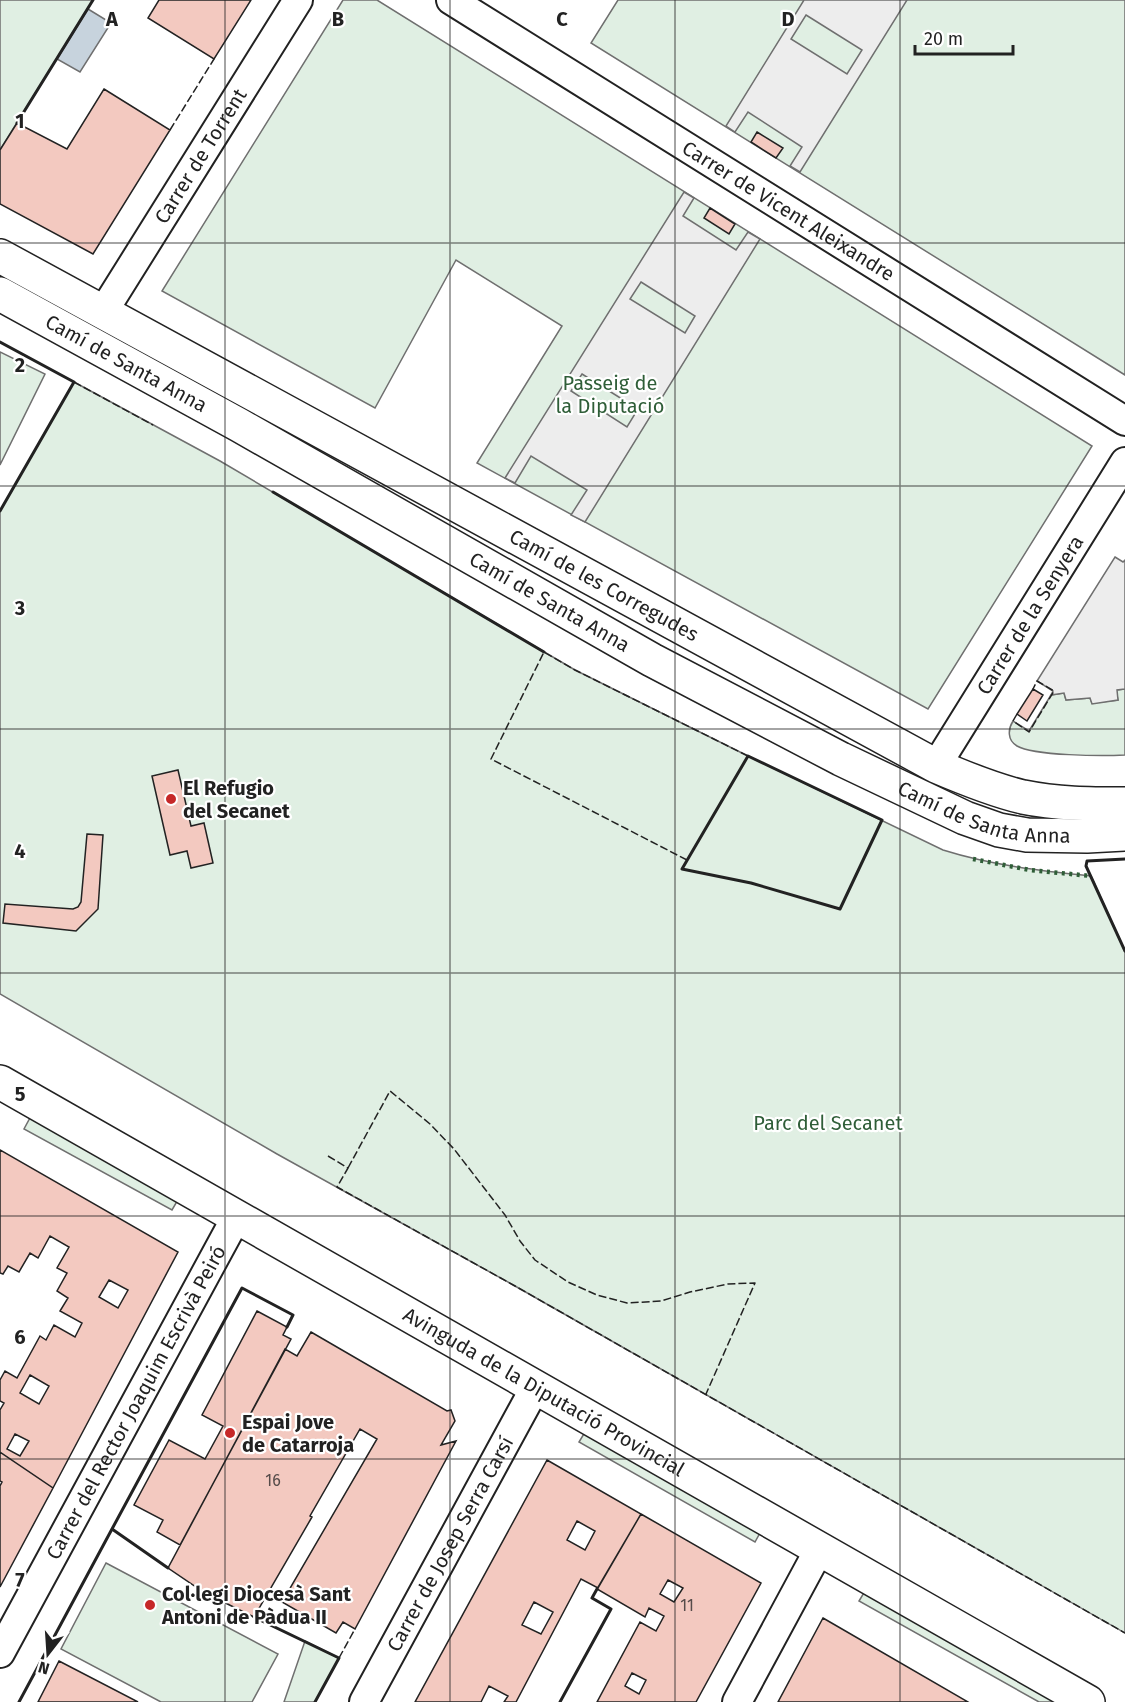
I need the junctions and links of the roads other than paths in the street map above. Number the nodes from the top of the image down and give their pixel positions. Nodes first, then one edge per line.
1 (298, 0) edge
2 (451, 0) edge
3 (0, 256) edge
4 (0, 294) edge
5 (103, 312) junction
6 (1125, 421) edge
7 (1125, 462) edge
8 (936, 766) junction
9 (1125, 804) edge
10 (1125, 834) edge
11 (0, 1082) edge
12 (237, 1216) junction
13 (536, 1386) junction
14 (820, 1548) junction
15 (0, 1653) edge
16 (364, 1702) edge
17 (737, 1702) edge
18 (1089, 1702) edge

1 - 5 street, Carrer de Torrent
2 - 6 street, Carrer de Vicent Aleixandre
3 - 5 street, Camí de les Corregudes
4 - 10 street, Camí de Santa Anna
5 - 8 street, Camí de les Corregudes
7 - 8 street, Carrer de la Senyera
8 - 9 street, Camí de les Corregudes
11 - 12 street, Avinguda de la Diputació Provincial
12 - 13 street, Avinguda de la Diputació Provincial
12 - 15 street, Carrer del Rector Joaquim Escrivà Peiró
13 - 14 street, Avinguda de la Diputació Provincial
13 - 16 street, Carrer de Josep Serra Carsí
14 - 17 street
14 - 18 street, Avinguda de la Diputació Provincial

